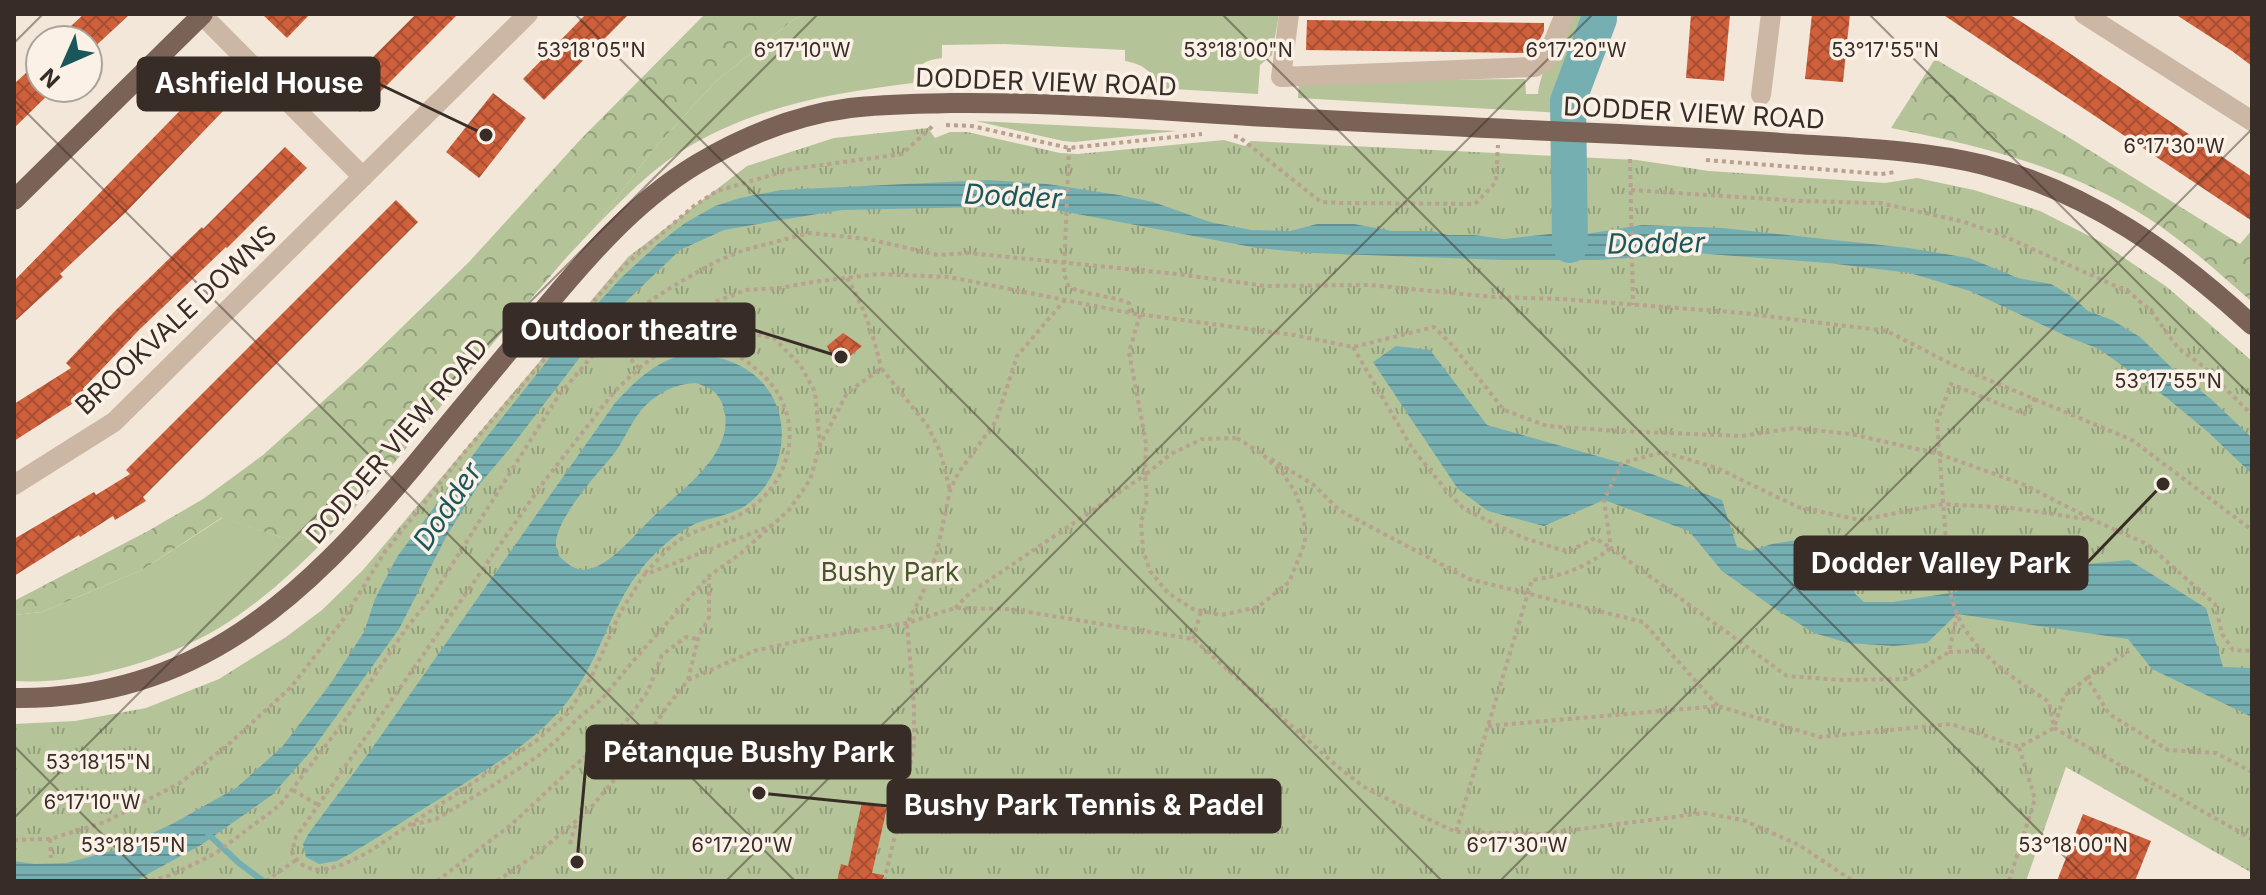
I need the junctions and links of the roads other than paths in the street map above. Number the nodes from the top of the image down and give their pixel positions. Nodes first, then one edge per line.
1 (528, 14) edge
2 (1289, 14) edge
3 (1565, 14) edge
4 (1771, 14) edge
5 (2084, 14) edge
6 (202, 15) edge
7 (1761, 95) dead end
8 (2252, 121) edge
9 (363, 177) junction
10 (14, 200) edge
11 (2252, 325) edge
12 (14, 485) edge
13 (14, 698) edge

1 - 9 street, BROOKVALE DOWNS
2 - 3 street
4 - 7 street
5 - 8 street
6 - 9 street
6 - 10 main road
9 - 12 street, BROOKVALE DOWNS
11 - 13 main road, DODDER VIEW ROAD

